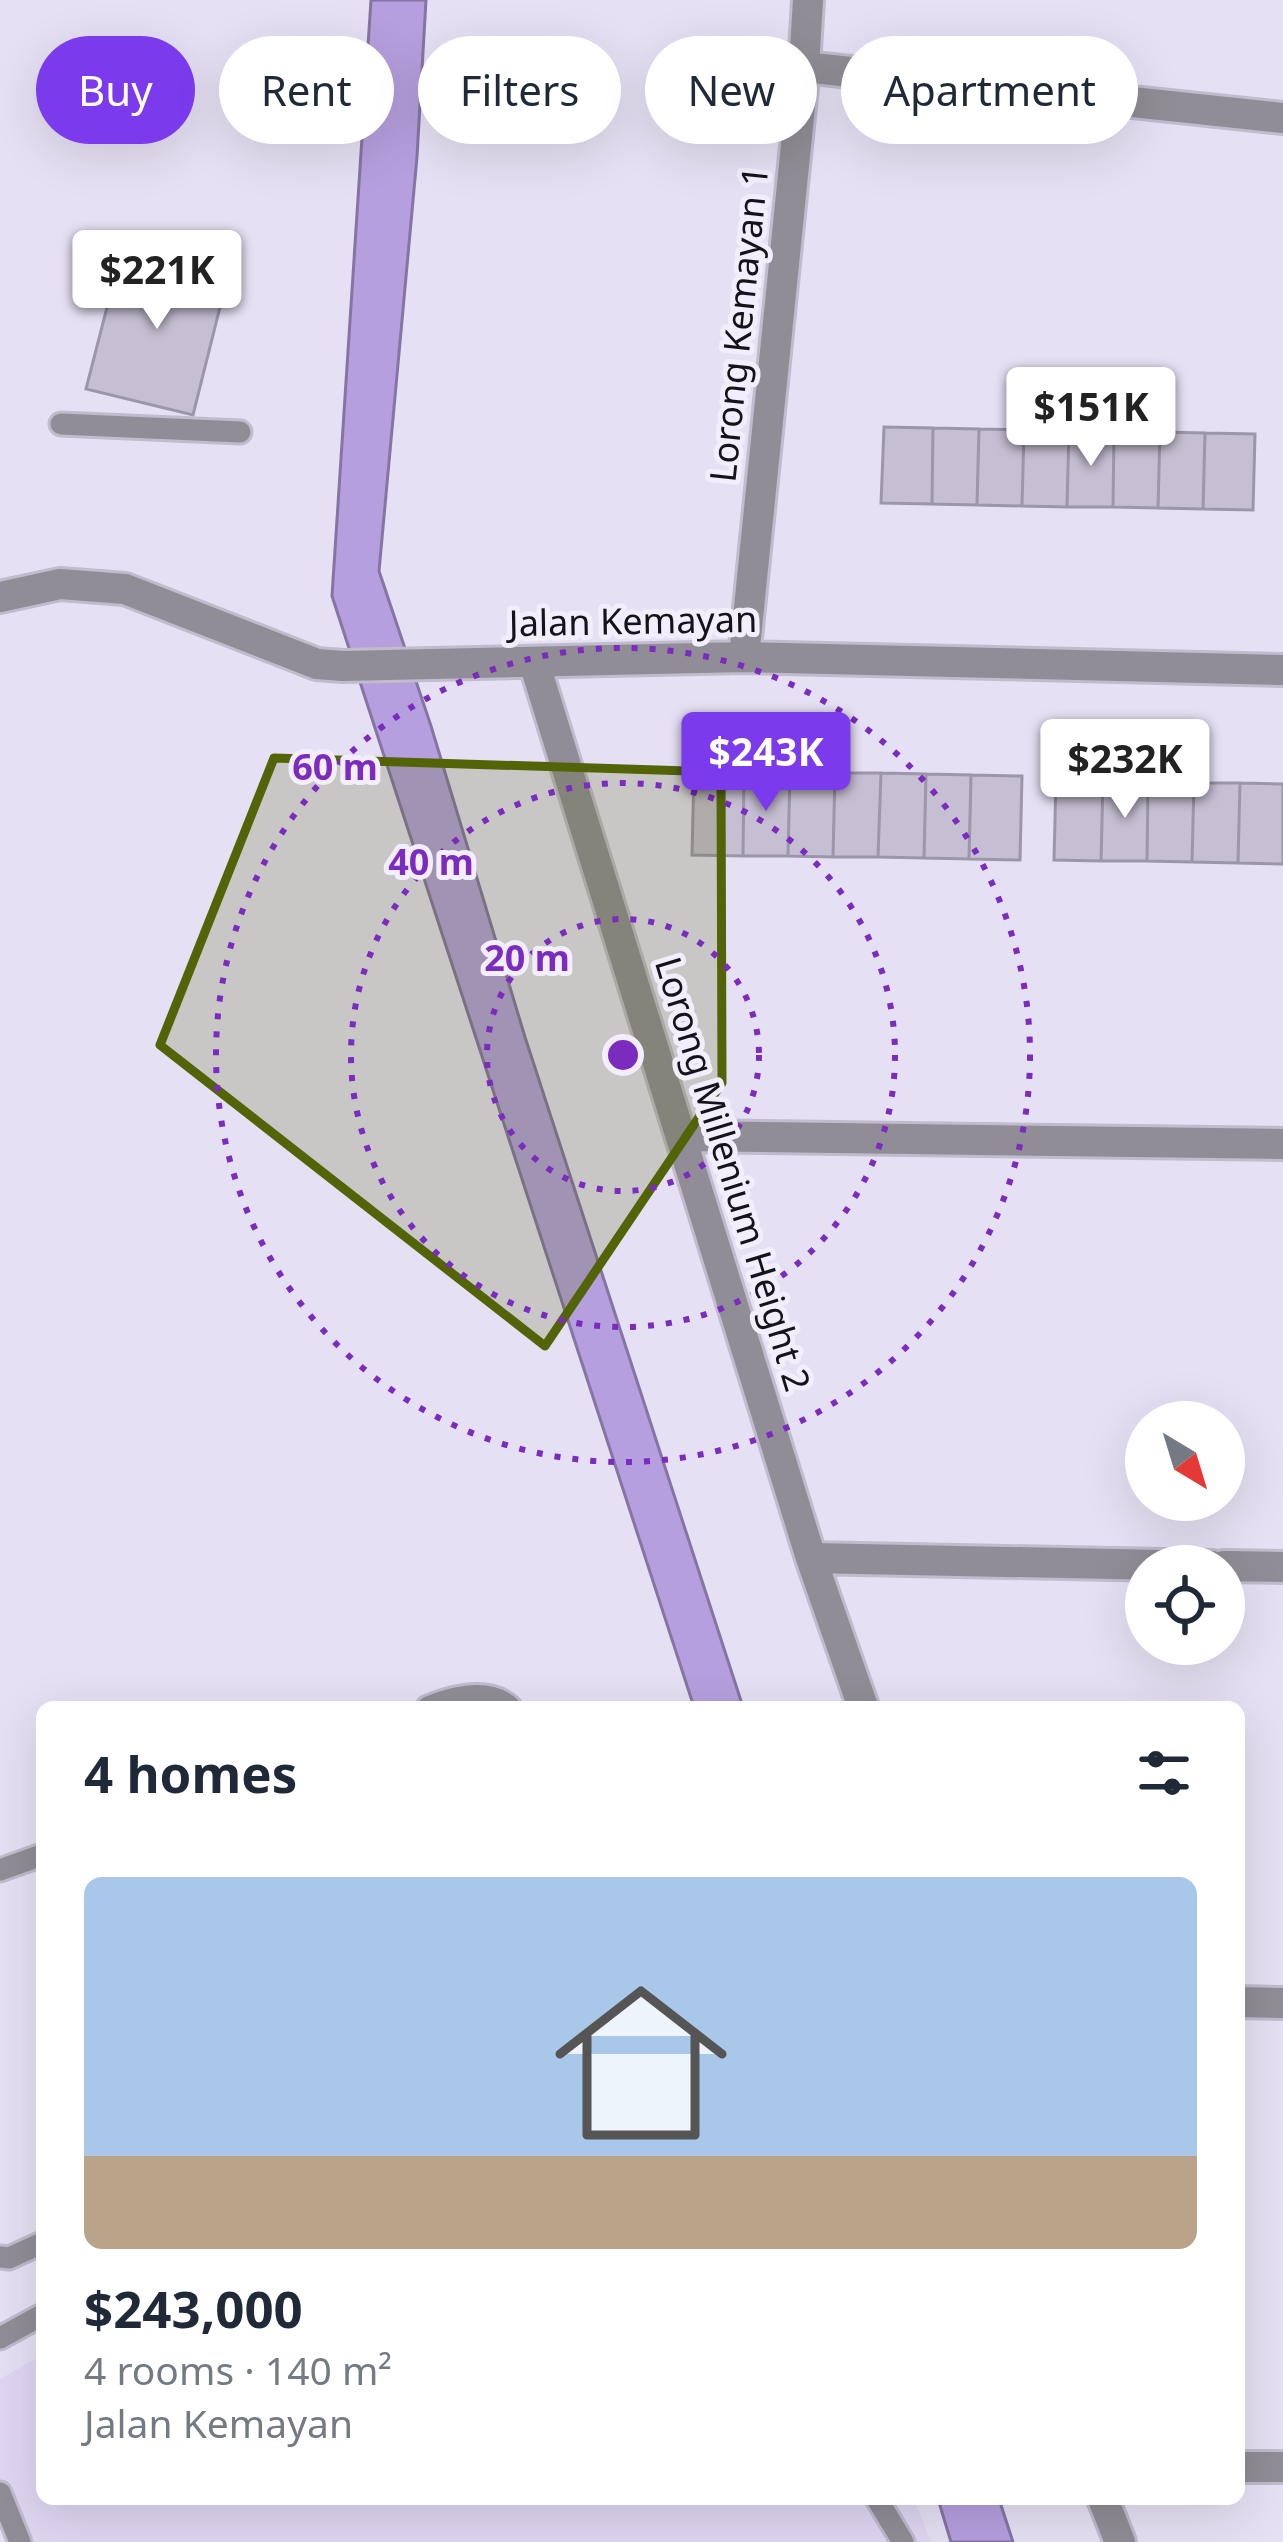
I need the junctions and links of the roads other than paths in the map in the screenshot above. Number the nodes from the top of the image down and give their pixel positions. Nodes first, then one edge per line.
1 (808, 0) edge
2 (806, 36) edge
3 (817, 69) edge
4 (1283, 118) edge
5 (796, 144) edge
6 (61, 424) dead end
7 (240, 432) dead end
8 (0, 597) edge
9 (744, 657) junction
10 (534, 662) junction
11 (1283, 670) edge
12 (681, 1136) junction
13 (1283, 1144) edge
14 (811, 1558) junction
15 (1125, 1564) edge
16 (1245, 1567) edge
17 (1283, 1568) edge
18 (444, 1701) edge
19 (504, 1701) edge
20 (861, 1701) edge
21 (36, 1857) edge
22 (0, 1870) edge
23 (1245, 2002) edge
24 (1283, 2003) edge
25 (36, 2245) edge
26 (0, 2257) edge
27 (36, 2318) edge
28 (0, 2338) edge
29 (1245, 2467) edge
30 (1283, 2467) edge
31 (0, 2494) edge
32 (881, 2505) edge
33 (1105, 2505) edge
34 (20, 2542) edge
35 (903, 2542) edge
36 (1120, 2542) edge

1 - 2 street, Lorong Kemayan 1
3 - 4 street
5 - 9 street, Lorong Kemayan 1
6 - 7 lane
8 - 10 street, Jalan Kemayan
9 - 10 street, Jalan Kemayan
9 - 11 street, Jalan Kemayan
10 - 12 street, Lorong Millenium Height 2
12 - 13 street
12 - 14 street, Lorong Millenium Height 2
14 - 15 street
14 - 20 street, Lorong Millenium Height 2
16 - 17 street
18 - 19 lane
21 - 22 lane
23 - 24 street
25 - 26 lane
27 - 28 lane
29 - 30 street
31 - 34 lane
32 - 35 lane
33 - 36 street

